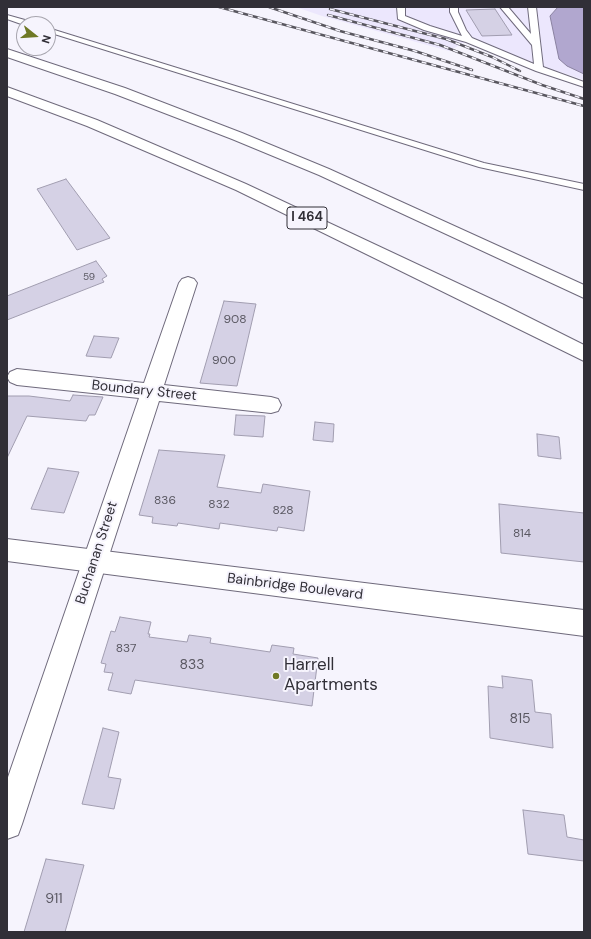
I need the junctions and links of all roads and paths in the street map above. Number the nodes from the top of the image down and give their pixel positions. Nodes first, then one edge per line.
1 (401, 7) edge
2 (454, 7) edge
3 (504, 7) edge
4 (532, 7) edge
5 (391, 10) dead end
6 (401, 17) junction
7 (56, 32) edge
8 (469, 40) junction
9 (536, 44) junction
10 (7, 53) edge
11 (539, 69) junction
12 (584, 85) edge
13 (7, 91) edge
14 (584, 187) edge
15 (188, 283) dead end
16 (584, 292) edge
17 (584, 354) edge
18 (17, 377) dead end
19 (151, 392) junction
20 (271, 405) dead end
21 (7, 550) edge
22 (95, 562) junction
23 (584, 623) edge
24 (11, 801) edge
25 (7, 824) edge

1 - 6 lane
2 - 8 lane
3 - 9 lane
4 - 9 lane
5 - 6 lane
6 - 8 lane
7 - 14 lane
8 - 11 lane
9 - 11 lane
10 - 16 main road
11 - 12 lane
13 - 17 main road, I 464
15 - 19 main road, Buchanan Street
18 - 19 main road, Boundary Street
19 - 20 main road, Boundary Street
19 - 22 main road, Buchanan Street
21 - 22 main road, Bainbridge Boulevard
22 - 23 main road, Bainbridge Boulevard
22 - 24 main road, Buchanan Street
24 - 25 main road, Buchanan Street

